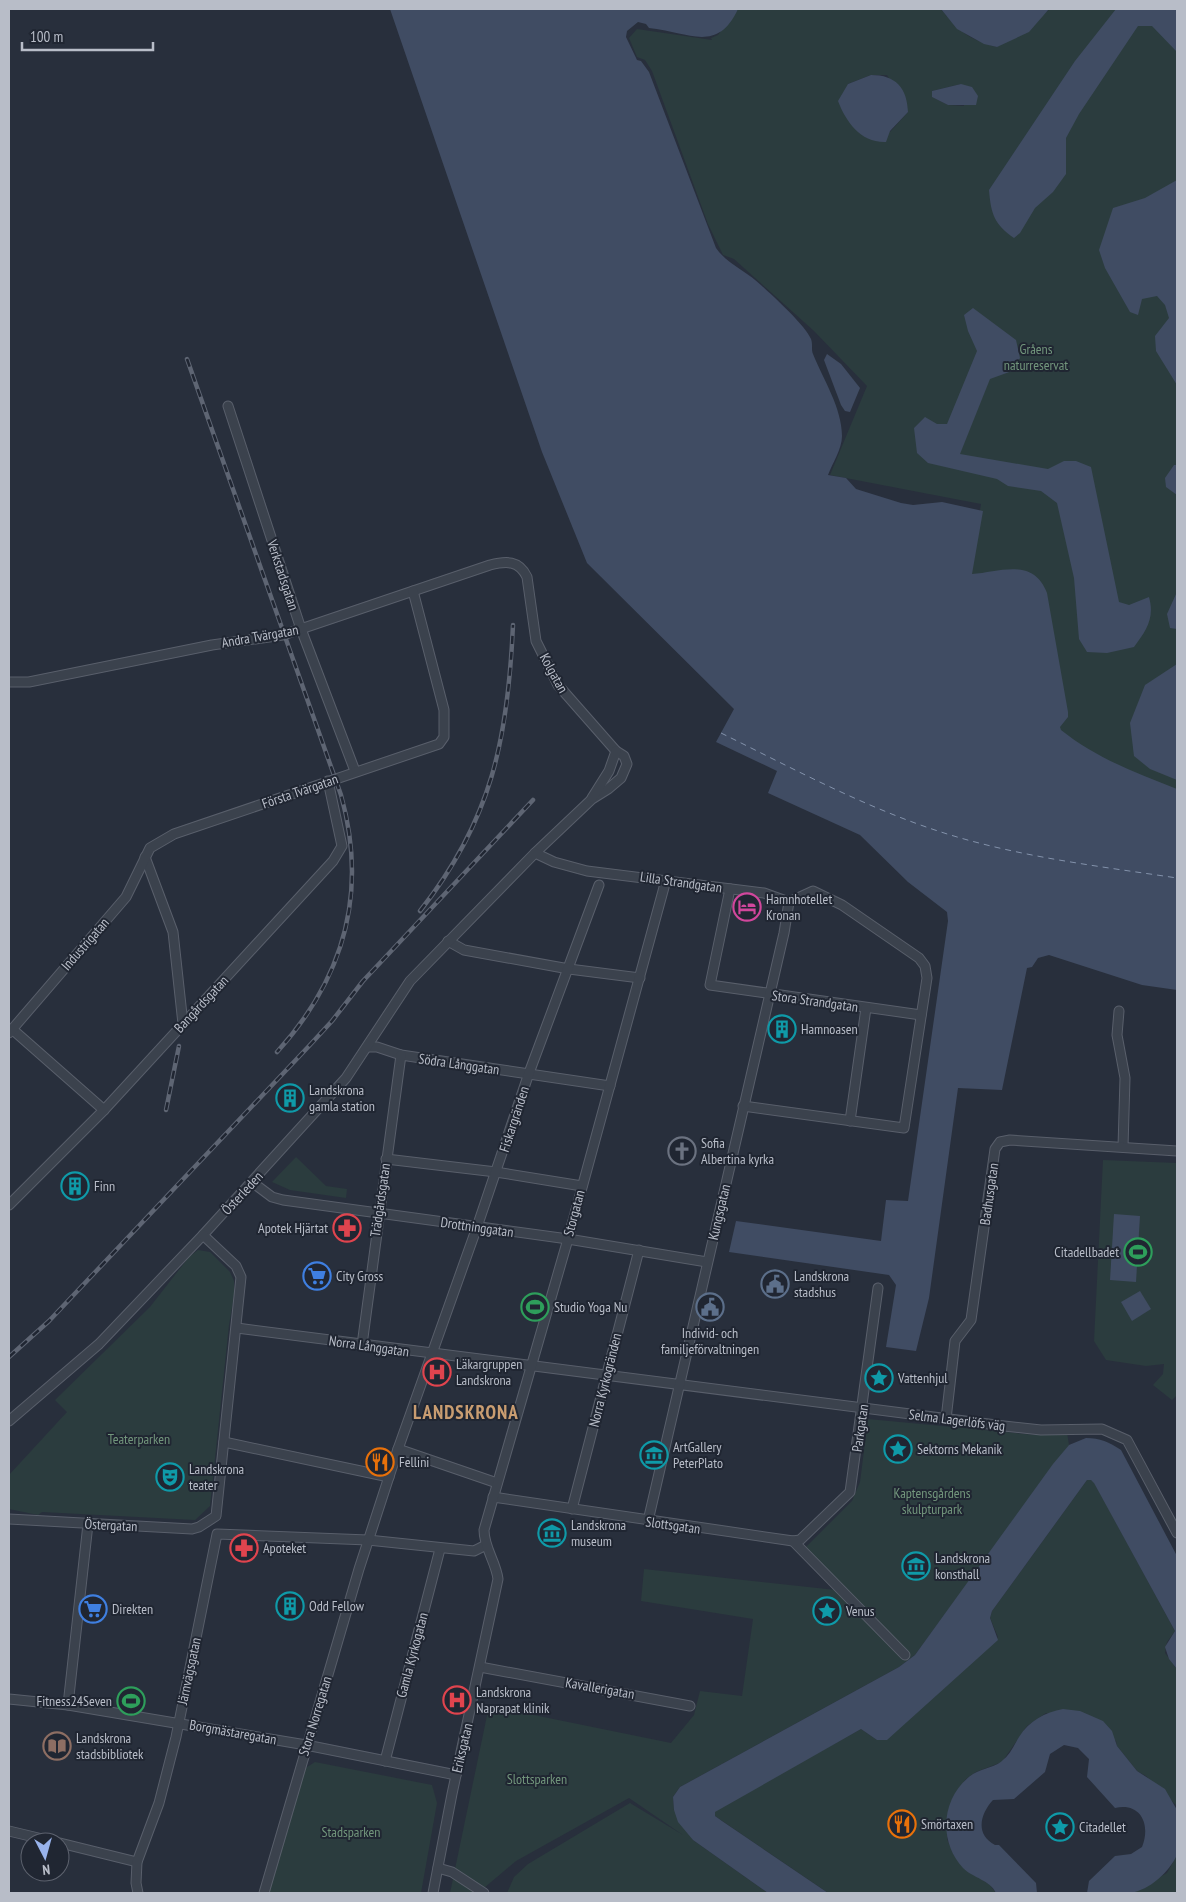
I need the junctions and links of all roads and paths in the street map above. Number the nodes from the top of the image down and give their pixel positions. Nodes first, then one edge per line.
1 (228, 406) dead end
2 (527, 577) joint
3 (413, 590) junction
4 (301, 629) junction
5 (9, 682) edge
6 (616, 751) junction
7 (354, 771) junction
8 (328, 781) junction
9 (592, 799) junction
10 (150, 848) joint
11 (535, 853) junction
12 (145, 857) junction
13 (666, 880) junction
14 (599, 885) dead end
15 (730, 889) junction
16 (789, 902) junction
17 (448, 941) junction
18 (568, 969) junction
19 (640, 978) junction
20 (768, 994) junction
21 (866, 1008) junction
22 (1119, 1010) dead end
23 (920, 1015) junction
24 (183, 1024) junction
25 (10, 1031) edge
26 (368, 1047) junction
27 (401, 1055) junction
28 (529, 1073) junction
29 (610, 1086) junction
30 (744, 1106) junction
31 (104, 1110) junction
32 (850, 1121) junction
33 (1123, 1147) junction
34 (1177, 1151) edge
35 (386, 1159) junction
36 (496, 1172) junction
37 (252, 1182) junction
38 (582, 1186) junction
39 (9, 1205) edge
40 (378, 1213) junction
41 (478, 1227) junction
42 (203, 1235) junction
43 (568, 1239) junction
44 (639, 1250) junction
45 (707, 1262) junction
46 (878, 1288) dead end
47 (237, 1328) junction
48 (362, 1345) junction
49 (431, 1354) junction
50 (531, 1366) junction
51 (606, 1376) junction
52 (680, 1385) junction
53 (863, 1408) junction
54 (946, 1419) junction
55 (9, 1422) edge
56 (224, 1442) junction
57 (398, 1449) junction
58 (389, 1477) junction
59 (497, 1483) junction
60 (493, 1497) junction
61 (572, 1509) junction
62 (9, 1518) edge
63 (648, 1521) junction
64 (88, 1524) junction
65 (1177, 1533) edge
66 (368, 1540) junction
67 (793, 1541) junction
68 (486, 1545) junction
69 (440, 1549) junction
70 (904, 1655) dead end
71 (480, 1667) junction
72 (9, 1699) edge
73 (68, 1705) junction
74 (690, 1706) dead end
75 (178, 1723) junction
76 (306, 1745) junction
77 (385, 1761) junction
78 (456, 1775) junction
79 (70, 1845) edge
80 (137, 1862) junction
81 (438, 1868) junction
82 (138, 1893) edge
83 (264, 1893) edge
84 (434, 1893) edge
85 (484, 1893) edge

1 - 4 street, Verkstadsgatan
2 - 3 street, Andra Tvärgatan
2 - 6 street, Kolgatan
3 - 4 street, Andra Tvärgatan
3 - 7 street, Första Tvärgatan
4 - 5 street, Andra Tvärgatan
4 - 7 street, Verkstadsgatan
6 - 9 street, Kolgatan
6 - 9 street, Kolgatan
7 - 8 street, Första Tvärgatan
8 - 10 street, Första Tvärgatan
8 - 24 street, Bangårdsgatan
9 - 11 street, Kolgatan
10 - 12 street, Industrigatan
11 - 13 street, Lilla Strandgatan
11 - 17 street
12 - 24 street
12 - 25 street, Industrigatan
13 - 15 street, Lilla Strandgatan
13 - 19 street, Storgatan
14 - 18 street, Fiskargränden
15 - 16 street, Lilla Strandgatan
15 - 20 street, Stora Strandgatan
16 - 20 street, Kungsgatan
16 - 23 street
17 - 18 street
17 - 26 street, Österleden
18 - 19 street
18 - 28 street, Fiskargränden
19 - 29 street, Storgatan
20 - 21 street, Stora Strandgatan
20 - 30 street, Kungsgatan
21 - 23 street, Stora Strandgatan
21 - 32 street
22 - 33 street
23 - 32 street
24 - 31 street, Bangårdsgatan
25 - 31 street
26 - 27 street, Södra Långgatan
26 - 37 street, Österleden
27 - 28 street, Södra Långgatan
27 - 35 street, Trädgårdsgatan
28 - 29 street, Södra Långgatan
28 - 36 street, Fiskargränden
29 - 38 street, Storgatan
30 - 32 street
30 - 45 street, Kungsgatan
31 - 39 street, Bangårdsgatan
33 - 34 street, Badhusgatan
33 - 54 street, Badhusgatan
35 - 36 street
35 - 40 street, Trädgårdsgatan
36 - 38 street
36 - 41 street, Fiskargränden
37 - 40 street, Drottninggatan
37 - 42 street, Österleden
38 - 43 street, Storgatan
40 - 41 street, Drottninggatan
40 - 48 street, Trädgårdsgatan
41 - 43 street, Drottninggatan
41 - 49 street, Fiskargränden
42 - 47 street
42 - 55 street, Österleden
43 - 44 street, Drottninggatan
43 - 50 street, Storgatan
44 - 45 street, Drottninggatan
44 - 51 street, Norra Kyrkogränden
45 - 52 street, Kungsgatan
46 - 53 street, Parkgatan
47 - 48 street, Norra Långgatan
47 - 56 street
48 - 49 street, Norra Långgatan
49 - 50 street, Norra Långgatan
49 - 57 street, Fiskargränden
50 - 51 street, Norra Långgatan
50 - 59 street, Storgatan
51 - 52 street, Norra Långgatan
51 - 61 street, Norra Kyrkogränden
52 - 53 street, Selma Lagerlöfs väg
52 - 63 street, Kungsgatan
53 - 54 street, Selma Lagerlöfs väg
53 - 67 street, Parkgatan
54 - 65 street, Selma Lagerlöfs väg
56 - 58 street
56 - 64 street, Östergatan
57 - 58 street, Stora Norregatan
57 - 59 street
58 - 66 street, Stora Norregatan
59 - 60 street, Storgatan
60 - 61 street, Slottsgatan
60 - 68 street, Storgatan
61 - 63 street, Slottsgatan
62 - 64 street, Östergatan
63 - 67 street, Slottsgatan
64 - 73 street
66 - 69 street
66 - 75 street, Järnvägsgatan
66 - 76 street, Stora Norregatan
67 - 70 street
68 - 69 street
68 - 71 street, Eriksgatan
69 - 77 street, Gamla Kyrkogatan
71 - 74 street, Kavallerigatan
71 - 78 street, Eriksgatan
72 - 73 street, Borgmästaregatan
73 - 75 street, Borgmästaregatan
75 - 76 street, Borgmästaregatan
75 - 80 street, Järnvägsgatan
76 - 77 street, Borgmästaregatan
76 - 83 street, Stora Norregatan
77 - 78 street, Borgmästaregatan
78 - 81 street, Eriksgatan
79 - 80 street
80 - 82 street, Järnvägsgatan
81 - 84 street, Eriksgatan
81 - 85 street

